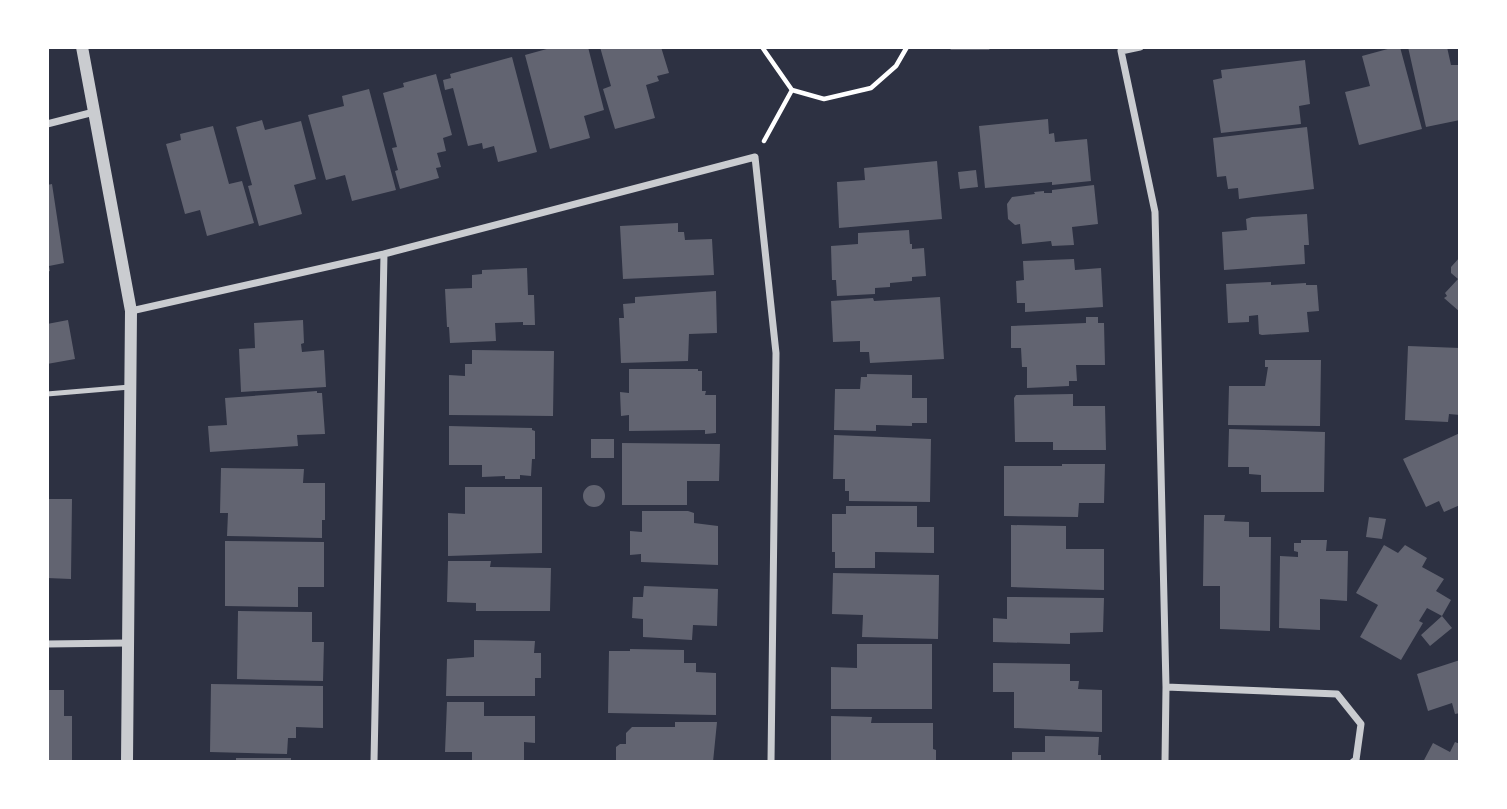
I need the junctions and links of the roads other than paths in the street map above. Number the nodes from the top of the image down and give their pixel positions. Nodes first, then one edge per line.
1 (82, 47) edge
2 (1140, 47) edge
3 (94, 112) junction
4 (47, 124) edge
5 (384, 254) junction
6 (131, 311) junction
7 (130, 387) junction
8 (47, 394) edge
9 (127, 643) junction
10 (47, 644) edge
11 (1166, 687) junction
12 (127, 762) edge
13 (374, 762) edge
14 (771, 762) edge
15 (1165, 762) edge
16 (1353, 762) edge

1 - 3 street
2 - 11 street
3 - 4 street
3 - 6 street
5 - 6 street
5 - 13 street
5 - 14 street
6 - 7 street
7 - 8 lane
7 - 9 street
9 - 10 street
9 - 12 street
11 - 15 street
11 - 16 street

